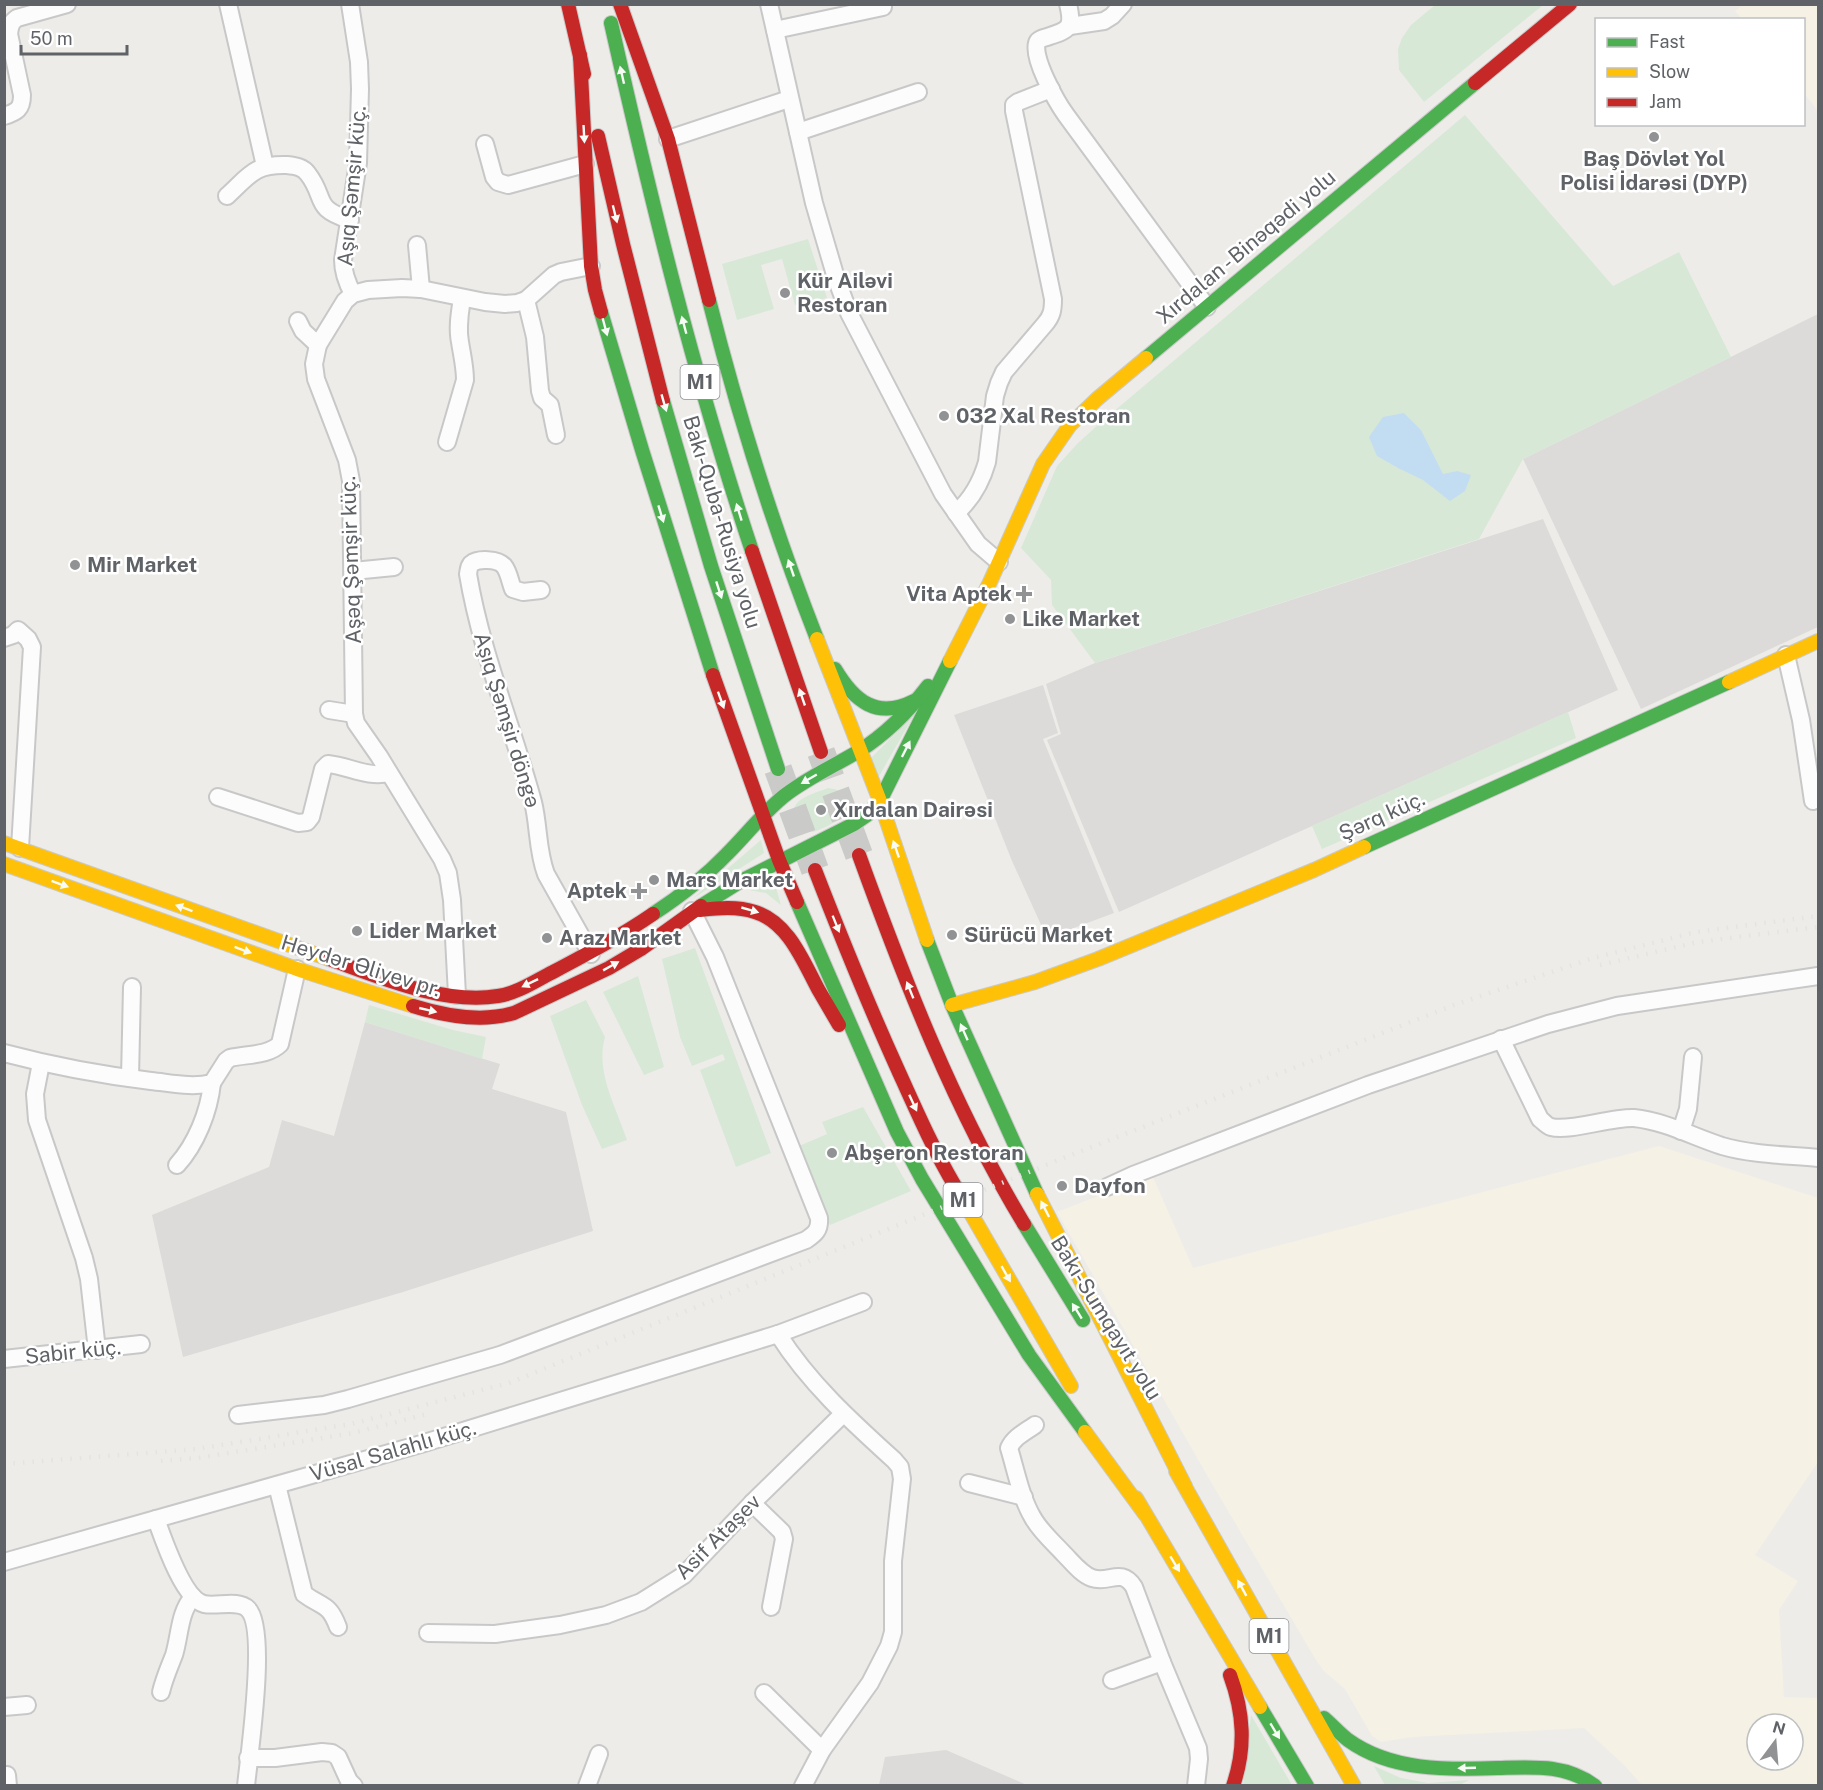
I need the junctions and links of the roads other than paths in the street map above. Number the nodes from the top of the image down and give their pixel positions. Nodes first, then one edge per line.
1 (68, 4) edge
2 (228, 4) edge
3 (351, 4) edge
4 (568, 4) edge
5 (606, 4) edge
6 (620, 4) edge
7 (769, 4) edge
8 (1068, 4) edge
9 (1123, 4) edge
10 (1570, 4) edge
11 (883, 7) dead end
12 (25, 10) edge
13 (1070, 26) junction
14 (775, 30) junction
15 (580, 55) junction
16 (1051, 89) junction
17 (918, 92) dead end
18 (789, 99) junction
19 (4, 116) edge
20 (798, 132) junction
21 (668, 139) junction
22 (485, 144) dead end
23 (585, 164) junction
24 (265, 166) junction
25 (227, 195) dead end
26 (350, 220) junction
27 (417, 245) dead end
28 (591, 266) junction
29 (421, 289) junction
30 (353, 294) junction
31 (462, 298) junction
32 (526, 300) junction
33 (1207, 307) junction
34 (298, 321) dead end
35 (318, 345) junction
36 (556, 435) dead end
37 (447, 442) dead end
38 (956, 513) junction
39 (999, 562) junction
40 (394, 567) dead end
41 (353, 571) junction
42 (541, 590) dead end
43 (805, 609) junction
44 (4, 638) edge
45 (1818, 640) edge
46 (959, 644) junction
47 (1786, 655) junction
48 (920, 696) junction
49 (329, 710) dead end
50 (354, 714) junction
51 (860, 751) junction
52 (821, 752) tunnel mouth
53 (778, 769) tunnel mouth
54 (389, 773) junction
55 (218, 797) dead end
56 (879, 801) junction
57 (1813, 801) dead end
58 (763, 815) junction
59 (12, 846) edge
60 (859, 855) tunnel mouth
61 (779, 860) junction
62 (4, 864) edge
63 (815, 870) tunnel mouth
64 (692, 911) junction
65 (584, 957) junction
66 (297, 969) junction
67 (1818, 976) edge
68 (586, 980) junction
69 (132, 987) dead end
70 (457, 995) junction
71 (952, 1005) junction
72 (1500, 1039) junction
73 (4, 1053) edge
74 (1694, 1057) dead end
75 (41, 1063) junction
76 (130, 1078) junction
77 (212, 1083) junction
78 (1681, 1131) junction
79 (897, 1132) junction
80 (1818, 1158) edge
81 (177, 1166) dead end
82 (1107, 1187) dead end
83 (863, 1302) dead end
84 (778, 1334) junction
85 (141, 1344) dead end
86 (97, 1350) junction
87 (4, 1359) edge
88 (843, 1414) junction
89 (238, 1415) dead end
90 (1035, 1425) dead end
91 (969, 1483) dead end
92 (277, 1485) junction
93 (1185, 1486) junction
94 (1024, 1497) junction
95 (752, 1503) junction
96 (1145, 1514) junction
97 (156, 1519) junction
98 (4, 1562) edge
99 (193, 1597) junction
100 (771, 1607) dead end
101 (1203, 1610) junction
102 (338, 1627) dead end
103 (428, 1633) dead end
104 (1162, 1662) junction
105 (1112, 1680) dead end
106 (1297, 1687) junction
107 (161, 1692) dead end
108 (764, 1693) dead end
109 (27, 1705) dead end
110 (4, 1707) edge
111 (822, 1750) junction
112 (600, 1754) dead end
113 (248, 1758) junction
114 (1525, 1767) junction
115 (1492, 1783) dead end
116 (246, 1785) edge
117 (354, 1785) edge
118 (587, 1785) edge
119 (803, 1785) edge
120 (1196, 1785) edge
121 (1233, 1785) edge
122 (1307, 1785) edge
123 (1354, 1785) edge
124 (1595, 1785) edge

1 - 12 street
2 - 24 street
3 - 26 street, Aşıq Şəmşir küç.
4 - 15 main road, Bakı-Quba-Rusiya yolu / M1
52 -> 5 main road, Bakı-Quba-Rusiya yolu / M1
6 - 21 main road
7 - 14 street
8 - 13 street
9 - 13 street
10 - 33 main road, Xırdalan - Binəqədi yolu
11 - 14 street
12 - 19 street
13 - 16 street
14 - 18 street
15 -> 23 main road
15 -> 53 main road, Bakı-Quba-Rusiya yolu / M1
16 - 33 street
16 - 38 street
17 - 20 street
18 - 20 street
18 - 21 street
20 - 38 street
43 -> 21 main road
22 - 23 street
23 - 28 main road
24 - 25 street
24 - 26 street
26 - 30 street, Aşıq Şəmşir küç.
27 - 29 street
28 - 32 street
28 -> 58 main road
29 - 30 street
29 - 31 street
30 - 35 street, Aşəq Şəmşir küç.
31 - 32 street
31 - 37 street
32 - 36 street
33 - 39 main road, Xırdalan - Binəqədi yolu
34 - 35 street
35 - 41 street, Aşəq Şəmşir küç.
38 - 39 street
39 - 46 main road, Xırdalan - Binəqədi yolu
40 - 41 street
41 - 50 street, Aşəq Şəmşir küç.
42 - 65 street, Aşıq Şəmşir döngə
43 - 48 main road
43 - 51 main road
44 - 59 street
45 - 47 main road, Şərq küç.
46 - 48 main road
56 -> 46 main road
47 - 57 street
47 - 71 main road, Şərq küç.
48 - 51 main road
49 - 50 street
50 - 54 street, Aşəq Şəmşir küç.
51 - 56 main road
51 -> 58 main road
54 - 55 street
54 - 70 street, Aşəq Şəmşir küç.
56 - 61 main road
71 -> 56 main road
58 - 61 main road
58 - 65 main road, Heydər Əliyev pr.
70 -> 59 main road, Heydər Əliyev pr.
93 -> 60 main road, Bakı-Sumqayıt yolu / M1
61 - 64 main road, Heydər Əliyev pr.
61 - 79 main road
62 -> 66 main road, Heydər Əliyev pr.
63 -> 96 main road, M1
68 -> 64 main road, Heydər Əliyev pr.
64 -> 79 main road
64 - 89 street
65 - 68 main road
65 -> 70 main road, Heydər Əliyev pr.
66 -> 68 main road, Heydər Əliyev pr.
66 - 77 street
67 - 72 street
69 - 76 street
93 -> 71 main road
72 - 78 street
72 - 82 street
73 - 75 street
74 - 78 street
75 - 76 street
75 - 86 street
76 - 77 street
77 - 81 street
78 - 80 street
79 - 96 main road
83 - 84 street, Vüsal Salahlı küç.
84 - 88 street
84 - 92 street, Vüsal Salahlı küç.
85 - 86 street, Sabir küç.
86 - 87 street, Sabir küç.
88 - 95 street, Asif Ataşev
88 - 111 street
90 - 94 street
91 - 94 street
92 - 97 street, Vüsal Salahlı küç.
92 - 102 street
106 -> 93 main road, Bakı-Sumqayıt yolu / M1
94 - 104 street
95 - 100 street
95 - 103 street, Asif Ataşev
96 -> 101 main road, M1
97 - 98 street, Vüsal Salahlı küç.
97 - 99 street
99 - 107 street
99 - 113 street
101 - 121 main road
101 -> 122 main road, M1
104 - 105 street
104 - 120 street
114 -> 106 main road
106 - 123 main road, Bakı-Sumqayıt yolu / M1
108 - 111 street
109 - 110 street
111 - 119 street
112 - 118 street
113 - 116 street
113 - 117 street
114 - 115 main road
114 - 124 main road

